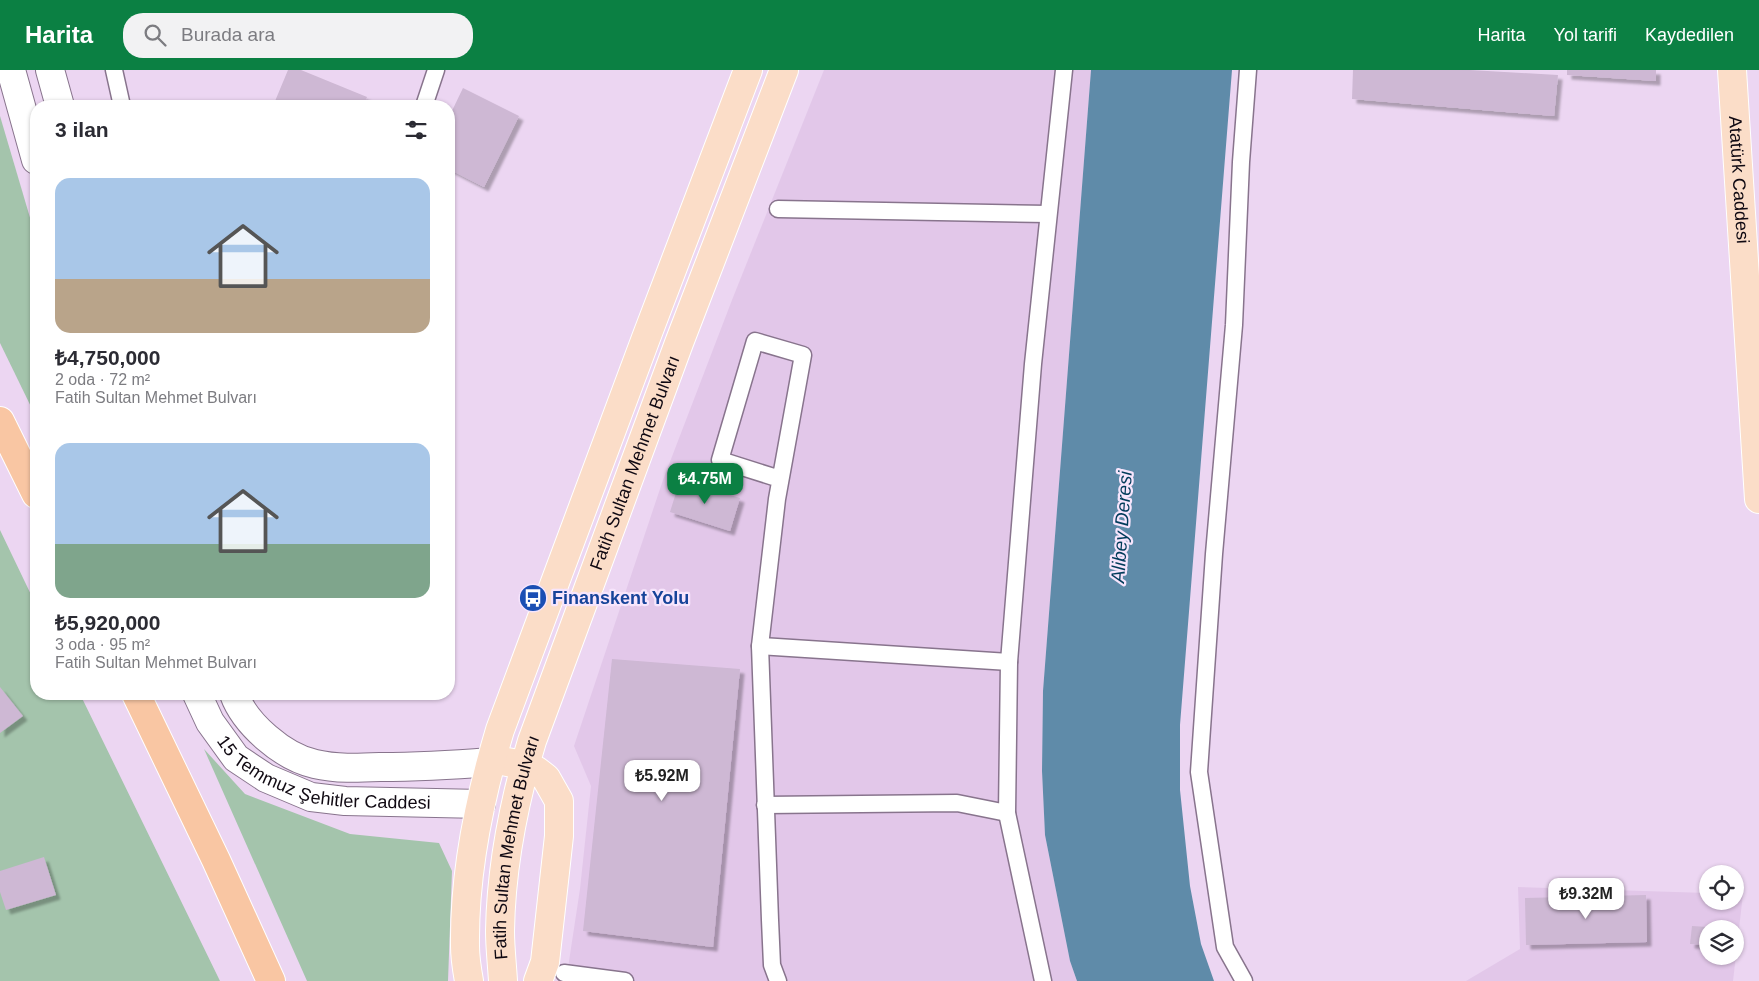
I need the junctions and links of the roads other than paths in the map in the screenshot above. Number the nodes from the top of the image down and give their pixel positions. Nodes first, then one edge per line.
1 (11, 70) edge
2 (50, 70) edge
3 (114, 70) edge
4 (436, 70) edge
5 (748, 70) edge
6 (784, 70) edge
7 (1064, 70) edge
8 (1248, 70) edge
9 (1732, 70) edge
10 (58, 100) edge
11 (121, 100) edge
12 (426, 100) edge
13 (30, 138) edge
14 (778, 209) dead end
15 (1048, 214) junction
16 (0, 421) edge
17 (780, 479) junction
18 (30, 482) edge
19 (1759, 499) edge
20 (760, 646) junction
21 (1010, 662) junction
22 (139, 700) edge
23 (201, 700) edge
24 (237, 700) edge
25 (490, 762) junction
26 (525, 765) junction
27 (481, 804) junction
28 (765, 805) junction
29 (516, 807) junction
30 (1007, 813) junction
31 (564, 973) dead end
32 (773, 980) edge
33 (271, 981) edge
34 (469, 981) edge
35 (504, 981) edge
36 (538, 981) edge
37 (624, 981) edge
38 (1044, 981) edge
39 (1244, 981) edge

1 - 13 main road
2 - 10 main road
3 - 11 lane
4 - 12 lane
5 - 25 main road, Fatih Sultan Mehmet Bulvarı
6 - 26 main road, Fatih Sultan Mehmet Bulvarı
7 - 15 lane
8 - 39 lane
9 - 19 main road, Atatürk Caddesi
14 - 15 lane
15 - 21 lane
16 - 18 highway
17 - 17 lane
17 - 20 lane
20 - 21 lane
20 - 28 lane
21 - 30 lane
22 - 33 highway
23 - 27 main road, 15 Temmuz Şehitler Caddesi
24 - 25 main road, 15 Temmuz Şehitler Caddesi
25 - 26 main road
25 - 27 main road, Fatih Sultan Mehmet Bulvarı
26 - 29 main road, Fatih Sultan Mehmet Bulvarı
26 - 36 main road
27 - 29 main road
27 - 34 main road, Fatih Sultan Mehmet Bulvarı
28 - 30 lane
28 - 32 lane
29 - 35 main road, Fatih Sultan Mehmet Bulvarı
30 - 38 lane
31 - 37 lane

